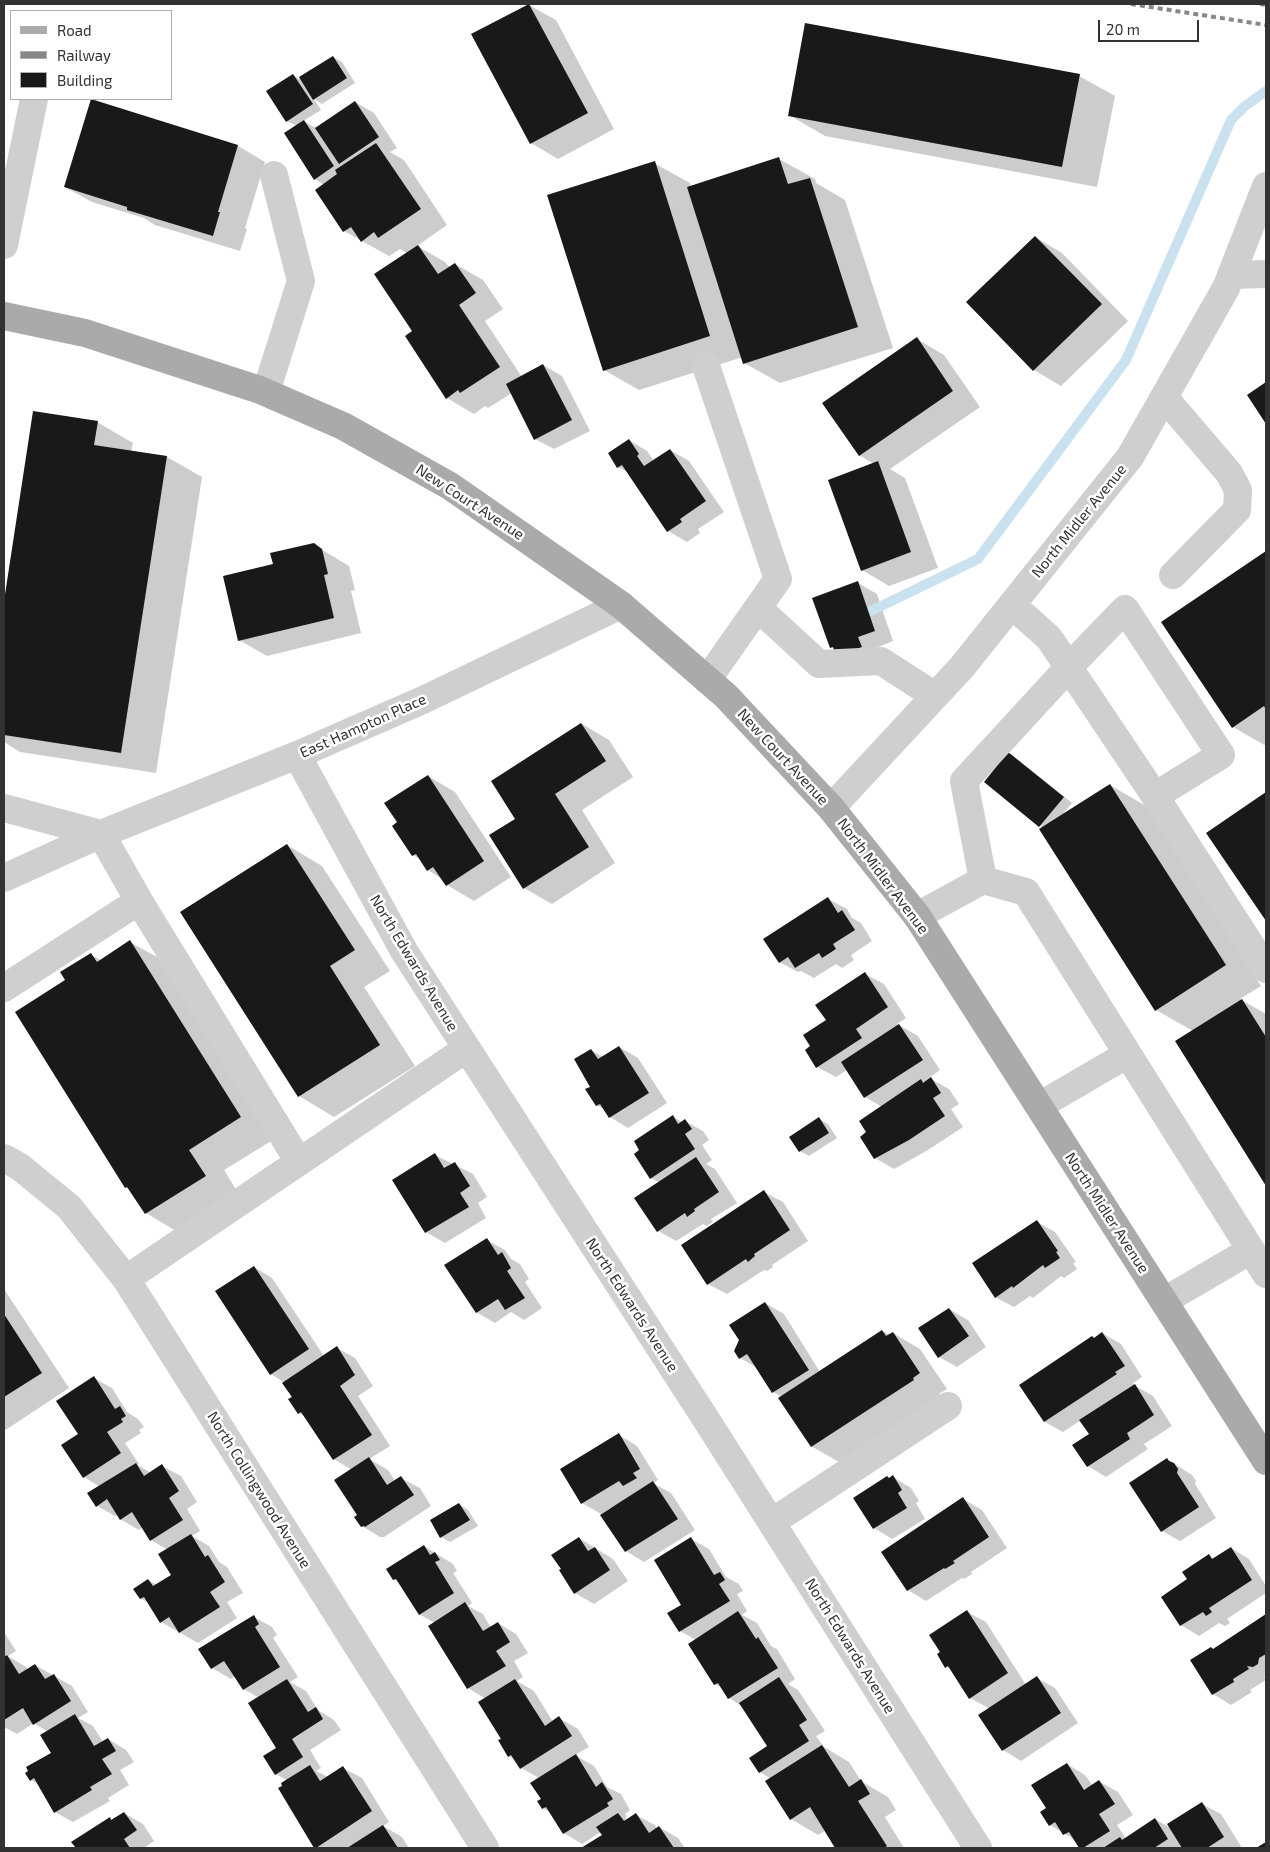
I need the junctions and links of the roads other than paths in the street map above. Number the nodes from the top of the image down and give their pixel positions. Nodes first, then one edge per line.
1 (34, 100) edge
2 (274, 175) dead end
3 (1266, 186) edge
4 (4, 245) edge
5 (1266, 274) edge
6 (1231, 275) junction
7 (4, 316) edge
8 (706, 366) dead end
9 (266, 392) junction
10 (1164, 397) junction
11 (1173, 575) dead end
12 (621, 605) junction
13 (1012, 605) junction
14 (758, 608) junction
15 (1069, 667) junction
16 (707, 680) junction
17 (935, 696) junction
18 (296, 755) junction
19 (1155, 796) junction
20 (4, 808) edge
21 (832, 808) junction
22 (101, 834) junction
23 (4, 878) edge
24 (983, 880) junction
25 (138, 901) junction
26 (917, 916) junction
27 (1266, 969) edge
28 (4, 988) edge
29 (466, 1049) junction
30 (1128, 1054) junction
31 (1039, 1106) junction
32 (4, 1158) edge
33 (299, 1162) junction
34 (1251, 1250) junction
35 (1266, 1274) edge
36 (126, 1279) junction
37 (1164, 1302) junction
38 (948, 1406) dead end
39 (1266, 1461) edge
40 (772, 1522) junction
41 (485, 1848) edge
42 (978, 1848) edge

1 - 4 street
2 - 9 street
3 - 6 street, North Midler Avenue
5 - 6 street
6 - 10 street, North Midler Avenue
7 - 9 main road, New Court Avenue
8 - 14 street
9 - 12 main road, New Court Avenue
10 - 11 street
10 - 13 street, North Midler Avenue
12 - 16 main road, New Court Avenue
12 - 18 street, East Hampton Place
13 - 15 street
13 - 17 street, North Midler Avenue
14 - 16 street
14 - 17 street
15 - 19 street
15 - 19 street
15 - 24 street
16 - 21 main road, New Court Avenue
17 - 21 street, North Midler Avenue
18 - 22 street, East Hampton Place
18 - 29 street, North Edwards Avenue
19 - 27 street
20 - 22 street
21 - 26 main road, North Midler Avenue
22 - 23 street, East Hampton Place
22 - 25 street
24 - 26 street
24 - 30 street
25 - 28 street
25 - 33 street
26 - 31 main road, North Midler Avenue
29 - 33 street
29 - 40 street, North Edwards Avenue
30 - 31 street
30 - 34 street
31 - 37 main road, North Midler Avenue
32 - 36 street, North Collingwood Avenue
33 - 36 street
34 - 35 street
34 - 37 street
36 - 41 street, North Collingwood Avenue
37 - 39 main road, North Midler Avenue
38 - 40 street
40 - 42 street, North Edwards Avenue

